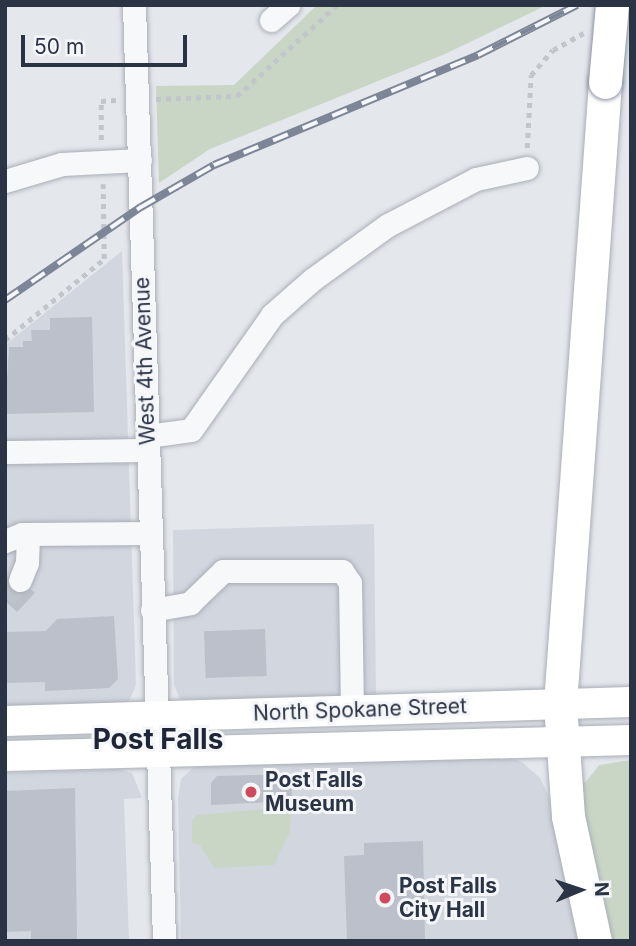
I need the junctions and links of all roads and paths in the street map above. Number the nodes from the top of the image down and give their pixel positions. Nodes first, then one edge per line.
1 (134, 5) edge
2 (337, 5) edge
3 (612, 5) edge
4 (553, 50) dead end
5 (156, 99) dead end
6 (117, 100) dead end
7 (102, 147) dead end
8 (139, 160) junction
9 (527, 168) joint
10 (102, 174) dead end
11 (5, 181) edge
12 (5, 340) edge
13 (148, 443) junction
14 (5, 452) edge
15 (150, 533) junction
16 (28, 535) junction
17 (5, 541) edge
18 (20, 580) tunnel mouth
19 (152, 610) junction
20 (631, 702) edge
21 (560, 704) junction
22 (352, 711) junction
23 (156, 716) junction
24 (5, 721) edge
25 (631, 740) edge
26 (561, 742) junction
27 (158, 753) junction
28 (5, 756) edge
29 (164, 941) edge
30 (595, 941) edge

1 - 8 street, West 4th Avenue
2 - 5 path
3 - 21 highway, bridge
4 - 9 path
6 - 7 path
8 - 11 street
8 - 13 street, West 4th Avenue
9 - 13 street
10 - 12 path
13 - 14 street
13 - 15 street, West 4th Avenue
15 - 16 street
15 - 19 street, West 4th Avenue
16 - 17 street
16 - 18 street
19 - 22 street
19 - 23 street, West 4th Avenue
20 - 21 main road, North Spokane Street
21 - 22 main road, North Spokane Street
21 - 26 highway
22 - 23 main road, North Spokane Street
23 - 24 main road, North Spokane Street
23 - 27 street, West 4th Avenue
25 - 26 main road, North Spokane Street
26 - 27 main road, North Spokane Street
26 - 30 highway
27 - 28 main road, North Spokane Street
27 - 29 street, West 4th Avenue

